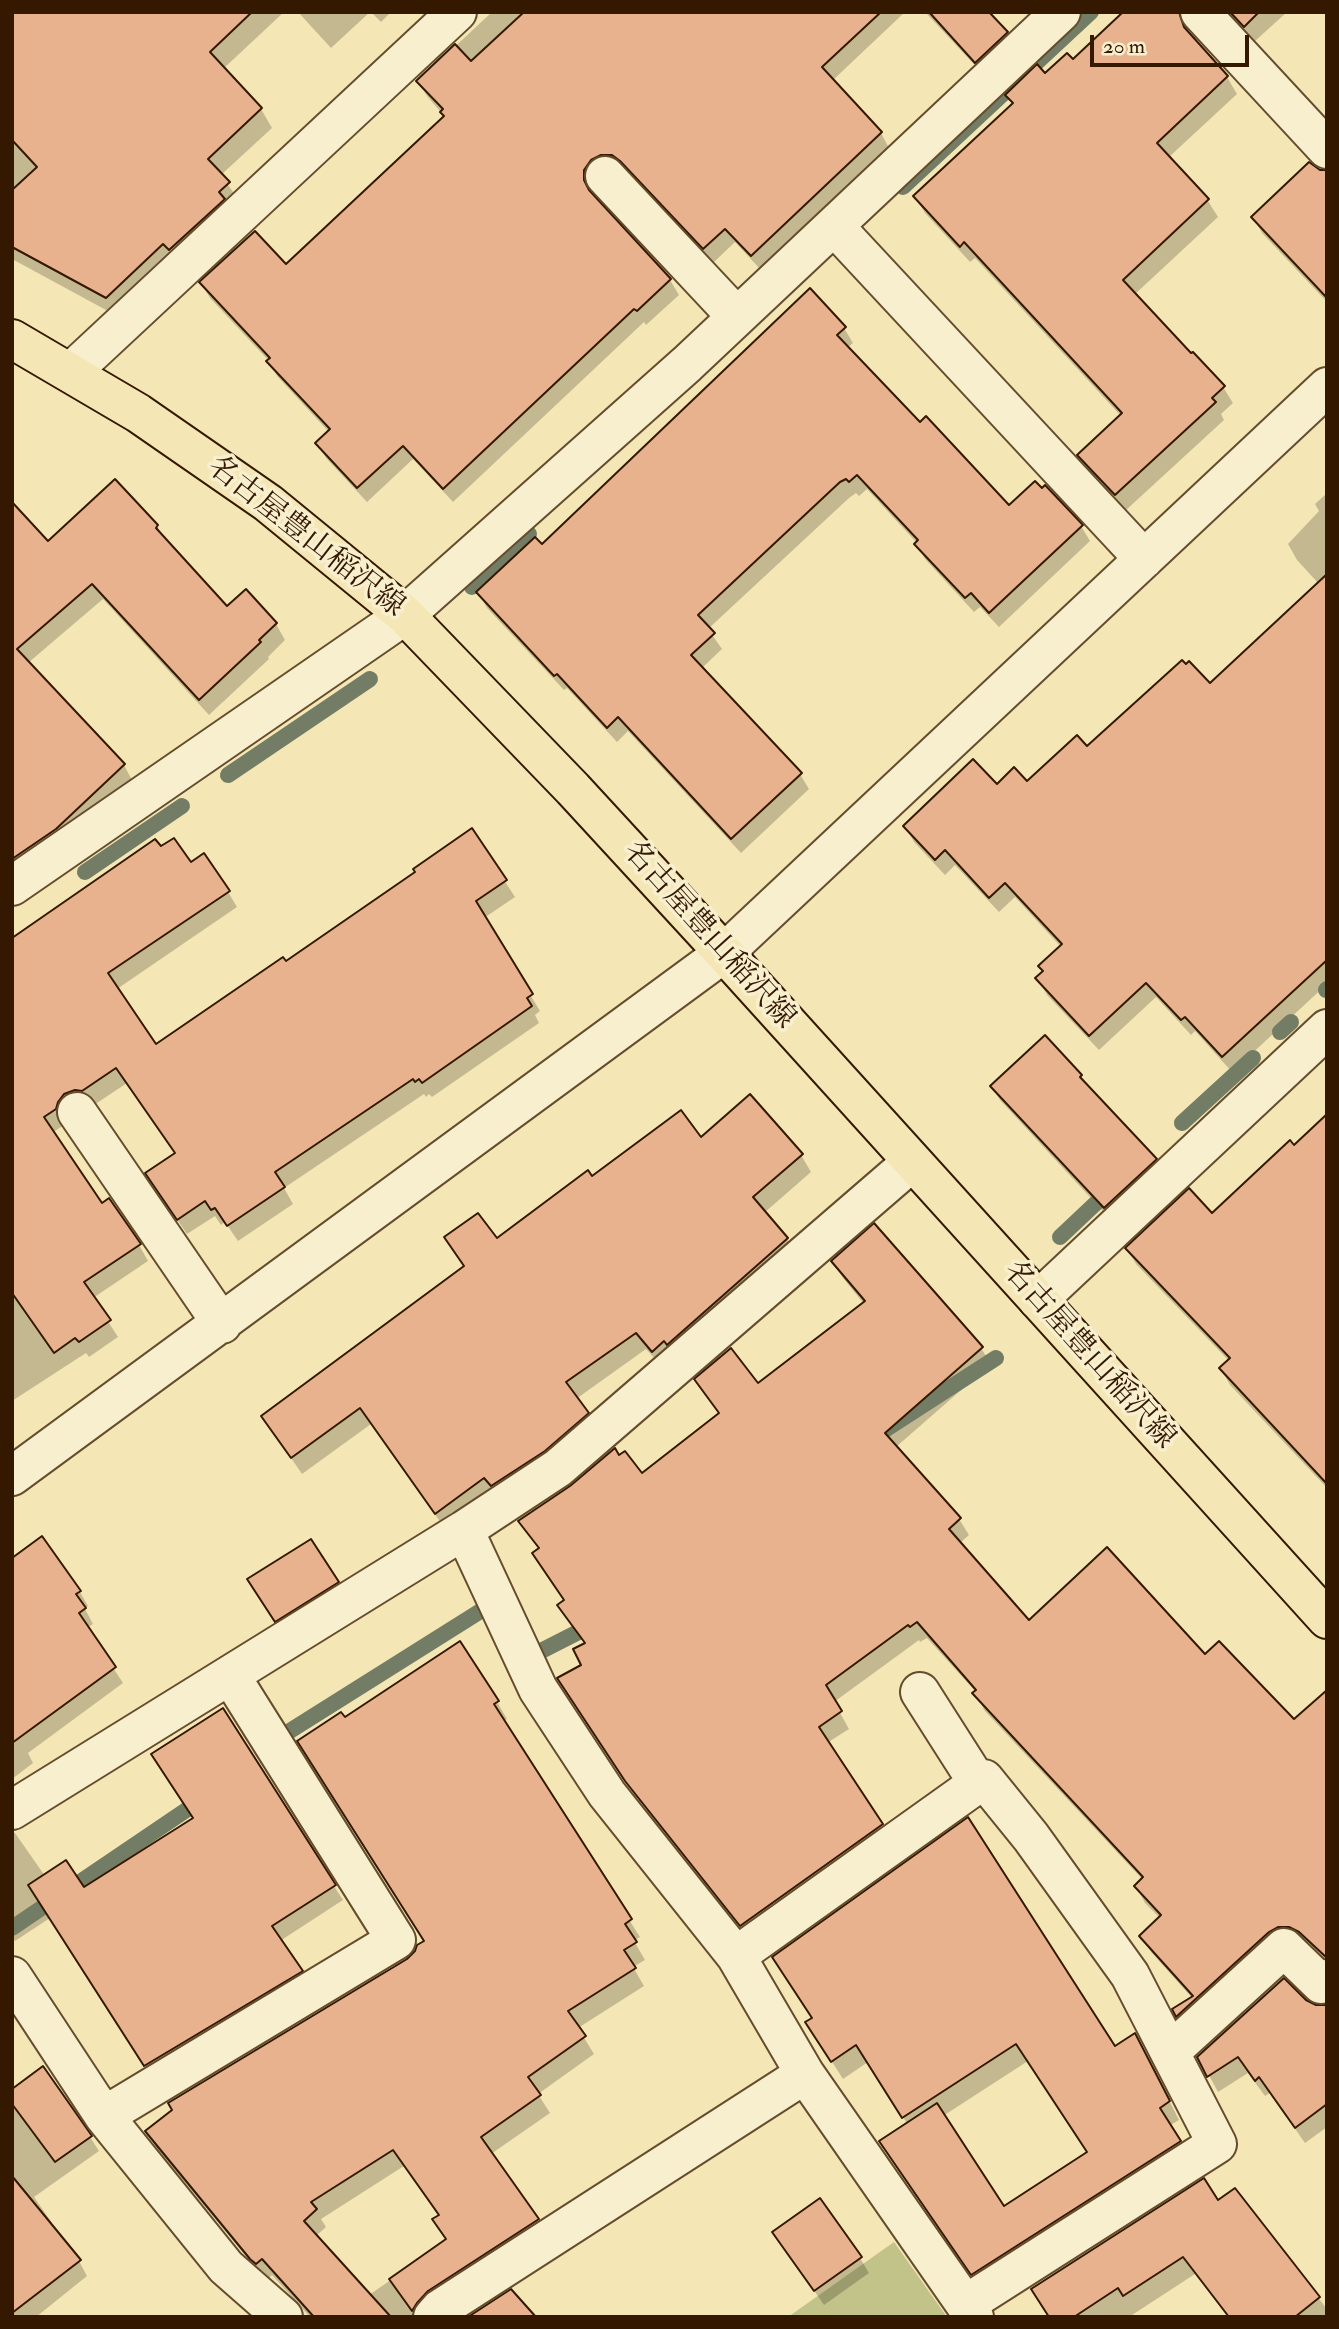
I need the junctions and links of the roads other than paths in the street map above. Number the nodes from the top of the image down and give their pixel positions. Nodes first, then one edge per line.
1 (457, 12) edge
2 (1061, 12) edge
3 (1200, 12) edge
4 (1327, 149) edge
5 (605, 176) dead end
6 (834, 226) junction
7 (737, 317) junction
8 (12, 339) edge
9 (71, 372) junction
10 (1327, 387) edge
11 (1144, 559) junction
12 (405, 615) junction
13 (12, 886) edge
14 (724, 953) junction
15 (1327, 1029) edge
16 (77, 1112) dead end
17 (912, 1161) junction
18 (1038, 1300) junction
19 (222, 1324) junction
20 (12, 1476) edge
21 (464, 1530) junction
22 (1321, 1601) edge
23 (230, 1675) junction
24 (920, 1692) dead end
25 (978, 1783) junction
26 (12, 1810) edge
27 (736, 1956) junction
28 (12, 1976) edge
29 (1327, 1979) edge
30 (1170, 2052) junction
31 (805, 2074) junction
32 (104, 2116) junction
33 (970, 2310) edge
34 (283, 2317) edge
35 (433, 2317) edge

1 - 9 street
2 - 6 street
3 - 4 street
5 - 7 street
6 - 7 street
6 - 11 street
7 - 12 street
8 - 9 main road, 名古屋豊山稲沢線
9 - 12 main road, 名古屋豊山稲沢線
10 - 11 street
11 - 14 street
12 - 13 street
12 - 14 main road, 名古屋豊山稲沢線
14 - 17 main road, 名古屋豊山稲沢線
14 - 19 street
15 - 18 street
16 - 19 street
17 - 18 main road, 名古屋豊山稲沢線
17 - 21 street
18 - 22 main road, 名古屋豊山稲沢線
19 - 20 street
21 - 23 street
21 - 27 street
23 - 26 street
23 - 32 street
24 - 25 street
25 - 27 street
25 - 30 street
27 - 31 street
28 - 32 street
29 - 30 street
30 - 33 street
31 - 33 street
31 - 35 street
32 - 34 street

